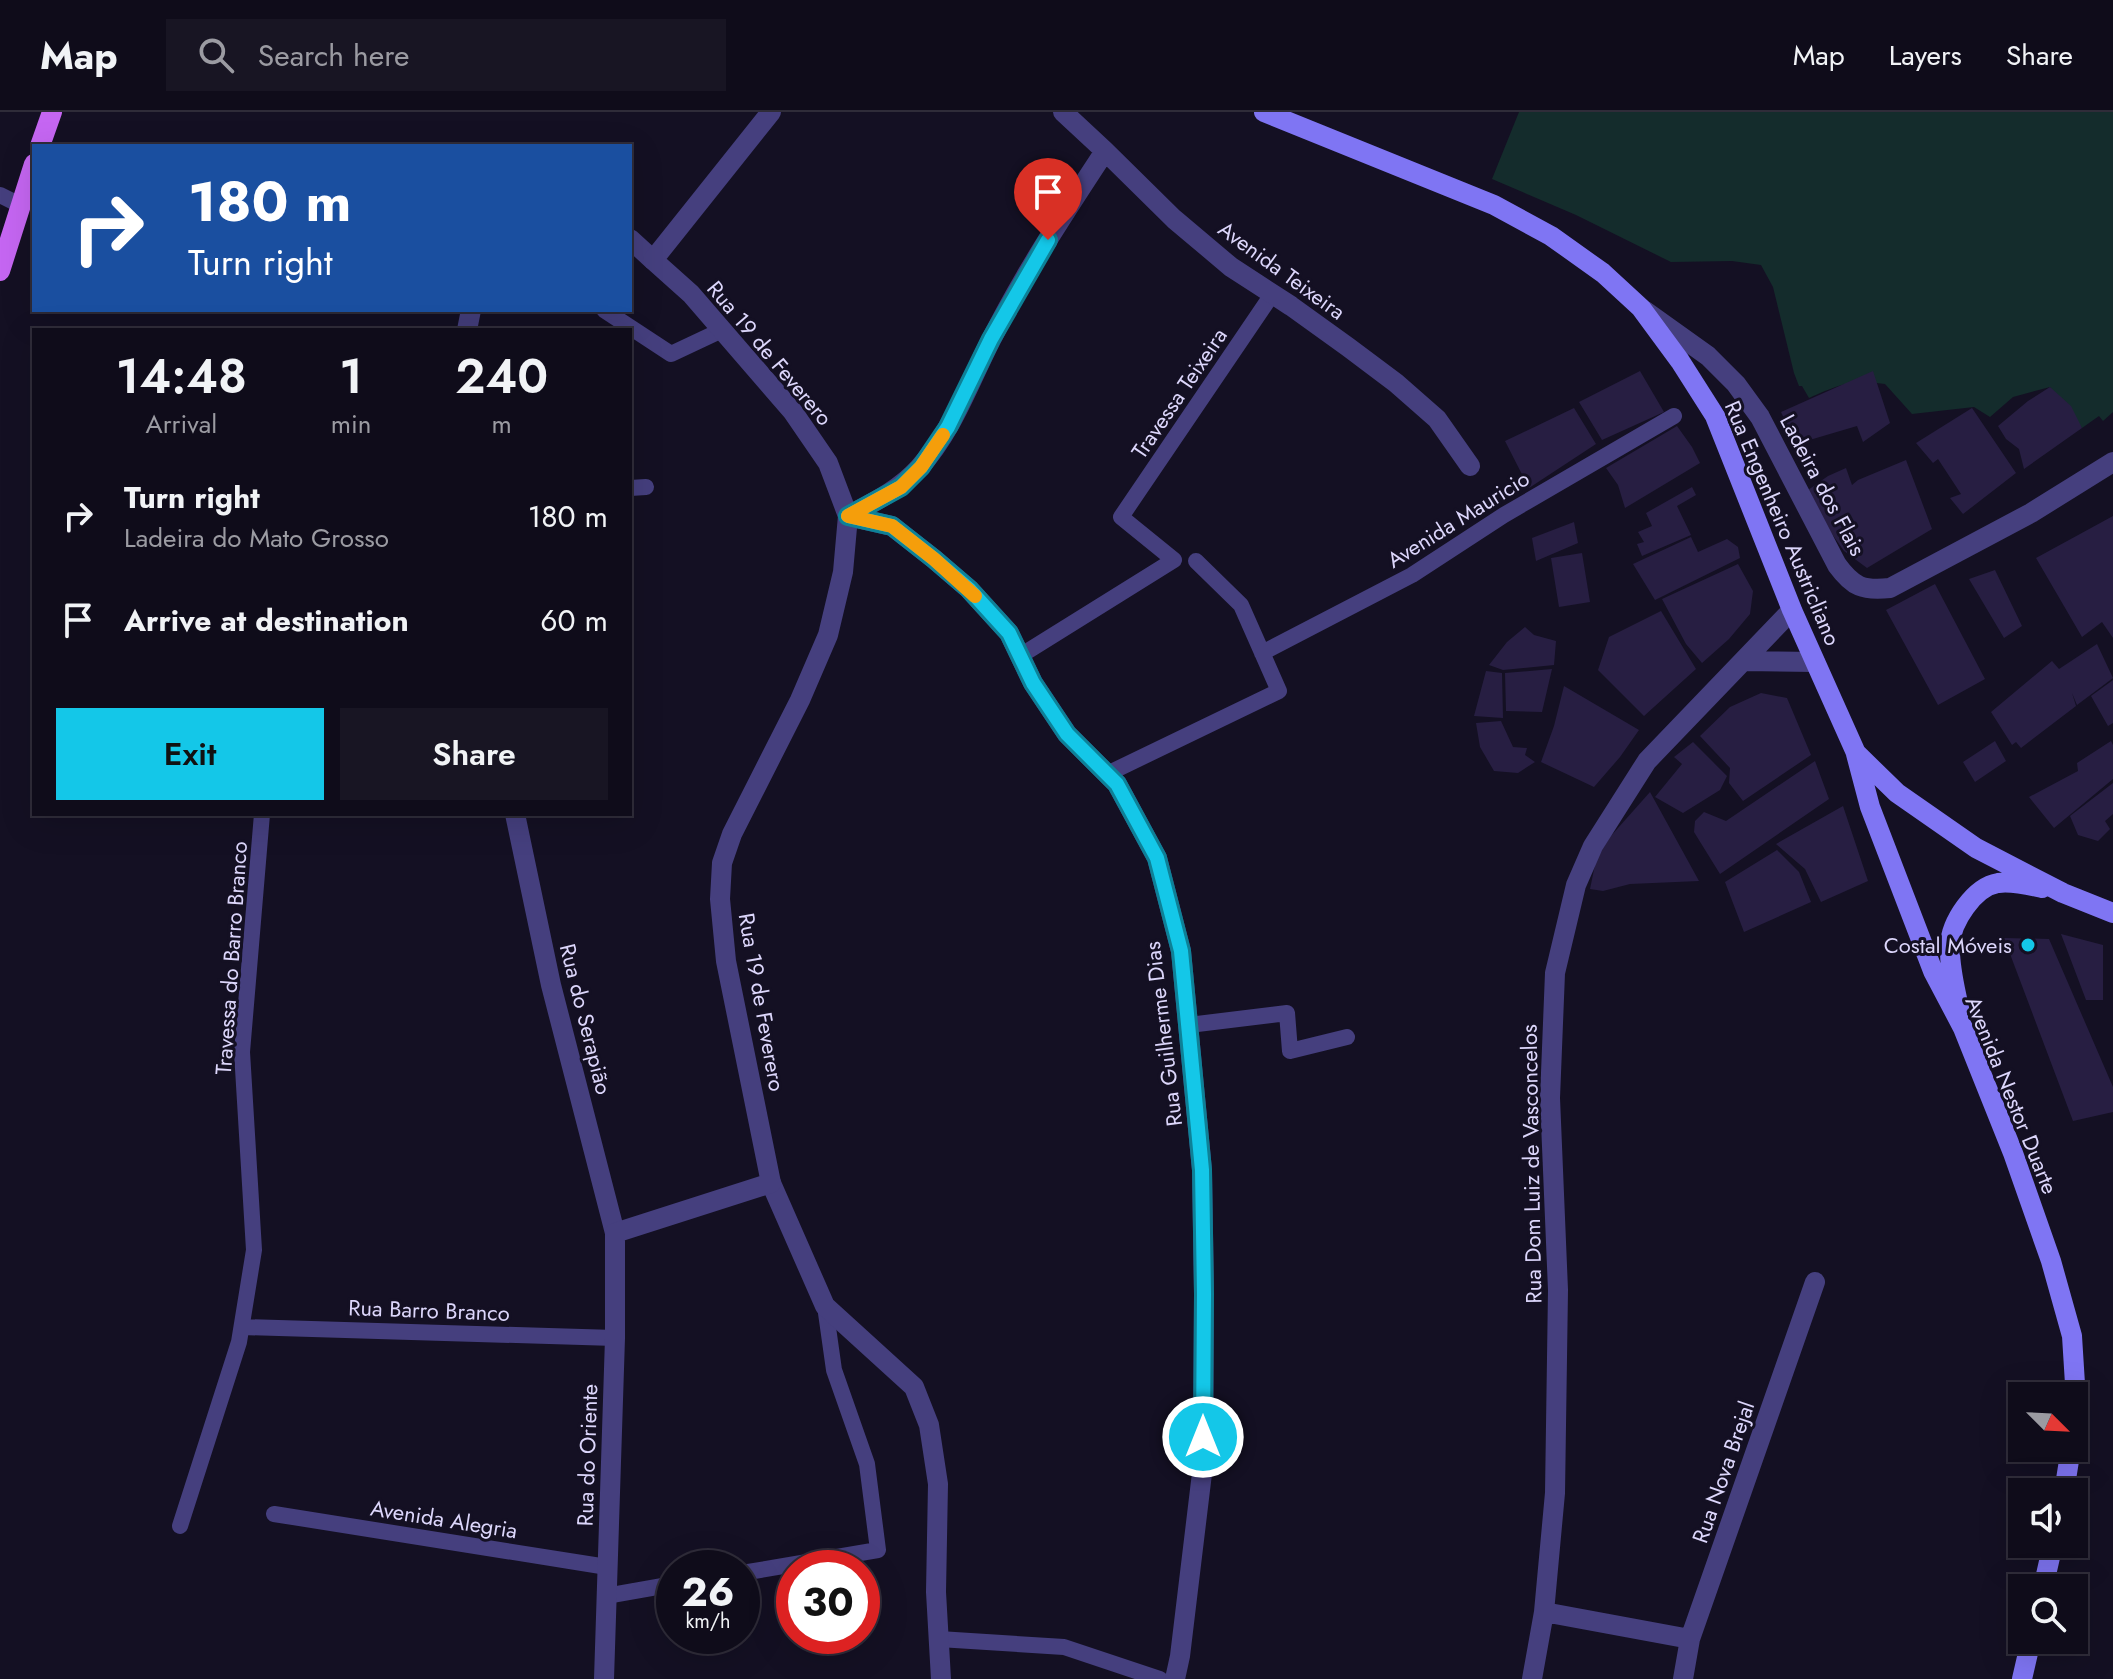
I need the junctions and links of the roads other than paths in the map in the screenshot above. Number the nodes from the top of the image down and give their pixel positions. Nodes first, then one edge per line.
1 (52, 112) edge
2 (771, 112) edge
3 (1063, 112) edge
4 (1264, 112) edge
5 (41, 144) edge
6 (1105, 151) junction
7 (32, 170) edge
8 (0, 195) edge
9 (20, 205) junction
10 (632, 241) edge
11 (653, 260) junction
12 (0, 271) edge
13 (1273, 293) junction
14 (1641, 308) junction
15 (607, 312) edge
16 (631, 328) edge
17 (632, 328) edge
18 (722, 330) junction
19 (1674, 416) dead end
20 (2113, 462) edge
21 (1470, 466) dead end
22 (848, 516) junction
23 (1196, 561) dead end
24 (1792, 610) junction
25 (1262, 653) junction
26 (1020, 656) junction
27 (1744, 661) junction
28 (1815, 662) junction
29 (1856, 753) junction
30 (1107, 774) junction
31 (262, 816) edge
32 (515, 816) edge
33 (2063, 893) junction
34 (2113, 913) edge
35 (1189, 1025) junction
36 (1963, 1028) junction
37 (1347, 1037) dead end
38 (771, 1183) junction
39 (615, 1233) junction
40 (1815, 1282) dead end
41 (825, 1306) junction
42 (242, 1327) junction
43 (615, 1338) junction
44 (2075, 1382) edge
45 (274, 1514) dead end
46 (180, 1526) dead end
47 (607, 1567) junction
48 (760, 1570) edge
49 (656, 1587) edge
50 (606, 1596) junction
51 (1544, 1612) junction
52 (939, 1639) junction
53 (1690, 1639) junction
54 (2028, 1654) edge
55 (604, 1679) edge
56 (941, 1679) edge
57 (1160, 1679) edge
58 (1175, 1679) edge
59 (1532, 1679) edge
60 (1683, 1679) edge
61 (2022, 1679) edge

1 - 5 main road
2 - 11 street
3 - 6 street, Avenida Teixeira
4 - 14 main road, Rua Engenheiro Austricliano
6 - 13 street, Avenida Teixeira
6 - 22 street
7 - 9 main road
8 - 9 lane
9 - 12 main road
10 - 11 street, Rua 19 de Feverero
11 - 18 street, Rua 19 de Feverero
13 - 21 street, Avenida Teixeira
13 - 26 lane, Travessa Teixeira
14 - 20 street, Ladeira dos Flais
14 - 24 main road, Rua Engenheiro Austricliano
15 - 16 lane
17 - 18 lane
18 - 22 street, Rua 19 de Feverero
19 - 25 lane, Avenida Mauricio
22 - 26 street, Rua Guilherme Dias
22 - 38 street, Rua 19 de Feverero
23 - 25 lane
24 - 27 street, Rua Dom Luiz de Vasconcelos
24 - 28 main road, Rua Engenheiro Austricliano
25 - 30 lane
26 - 30 street, Rua Guilherme Dias
27 - 28 street
27 - 51 street, Rua Dom Luiz de Vasconcelos
28 - 29 main road, Rua Engenheiro Austricliano
29 - 33 main road, Rua Engenheiro Austricliano
29 - 36 main road, Avenida Nestor Duarte
30 - 35 street, Rua Guilherme Dias
31 - 42 lane, Travessa do Barro Branco
32 - 39 street, Rua do Serapião
33 - 34 main road, Rua Engenheiro Austricliano
33 - 36 main road, Rua Engenheiro Austricliano
35 - 37 lane
35 - 58 street, Rua Guilherme Dias
36 - 44 main road, Avenida Nestor Duarte
38 - 39 street
38 - 41 street, Rua 19 de Feverero
39 - 43 street, Rua do Oriente
40 - 53 street, Rua Nova Brejal
41 - 48 lane
41 - 52 street, Rua 19 de Feverero
42 - 43 lane, Rua Barro Branco
42 - 46 lane, Travessa do Barro Branco
43 - 47 street, Rua do Oriente
45 - 47 lane, Avenida Alegria
47 - 50 street, Rua do Oriente
49 - 50 lane
50 - 55 street, Rua do Oriente
51 - 53 street
51 - 59 street, Rua Dom Luiz de Vasconcelos
52 - 56 street, Rua 19 de Feverero
52 - 57 lane
53 - 60 street, Rua Nova Brejal
54 - 61 main road

